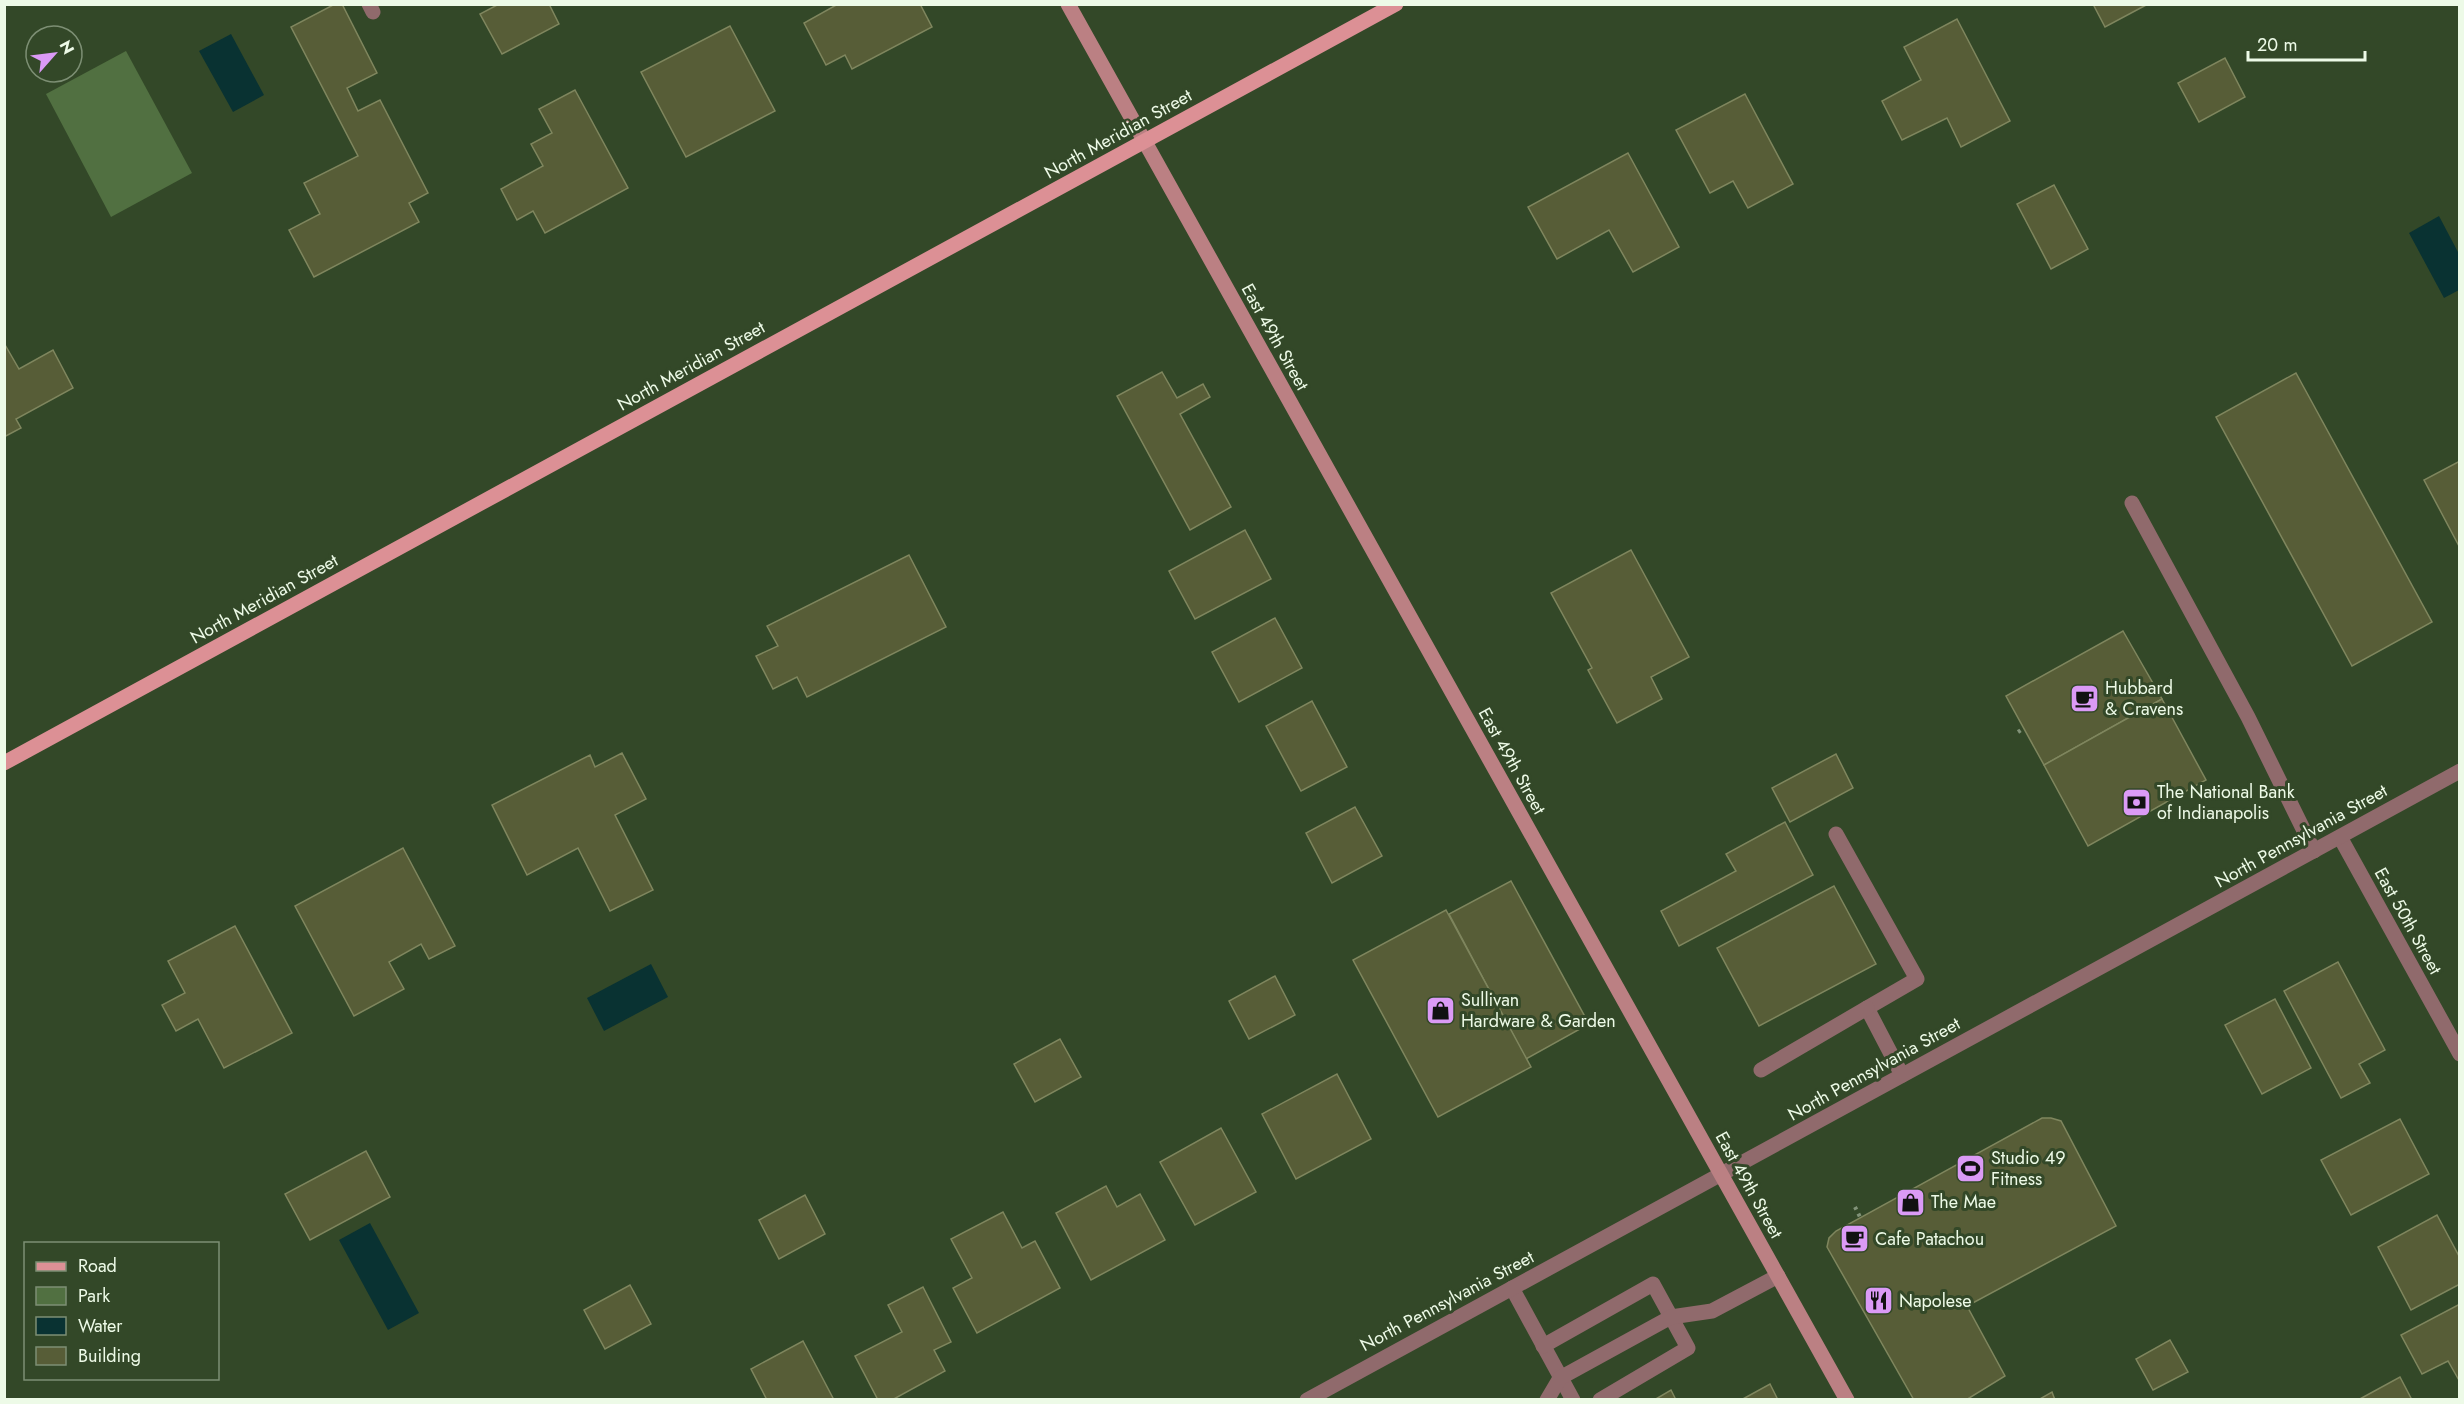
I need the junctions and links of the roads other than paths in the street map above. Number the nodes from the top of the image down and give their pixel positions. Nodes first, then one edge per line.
1 (1068, 4) edge
2 (1396, 4) edge
3 (1144, 141) junction
4 (2132, 503) dead end
5 (4, 763) edge
6 (2460, 771) edge
7 (1836, 834) dead end
8 (2340, 837) junction
9 (2314, 851) junction
10 (1867, 1008) junction
11 (2460, 1054) edge
12 (1761, 1070) dead end
13 (1902, 1076) junction
14 (1721, 1175) junction
15 (1778, 1276) junction
16 (1512, 1288) junction
17 (1671, 1317) junction
18 (1543, 1346) junction
19 (1560, 1378) junction
20 (1307, 1400) edge
21 (1548, 1400) edge
22 (1574, 1400) edge
23 (1600, 1400) edge
24 (1847, 1400) edge

1 - 3 street, East 49th Street
2 - 3 main road, North Meridian Street
3 - 5 main road, North Meridian Street
3 - 14 street, East 49th Street
4 - 9 street
6 - 8 street, North Pennsylvania Street
7 - 10 street
8 - 9 street, North Pennsylvania Street
8 - 11 street, East 50th Street
9 - 13 street, North Pennsylvania Street
10 - 12 street
10 - 13 street
13 - 14 street, North Pennsylvania Street
14 - 15 street, East 49th Street
14 - 16 street, North Pennsylvania Street
15 - 17 street
15 - 24 street, East 49th Street
16 - 18 street
16 - 20 street, North Pennsylvania Street
17 - 18 street
17 - 19 street
17 - 23 street
18 - 19 street
19 - 21 street
19 - 22 street

